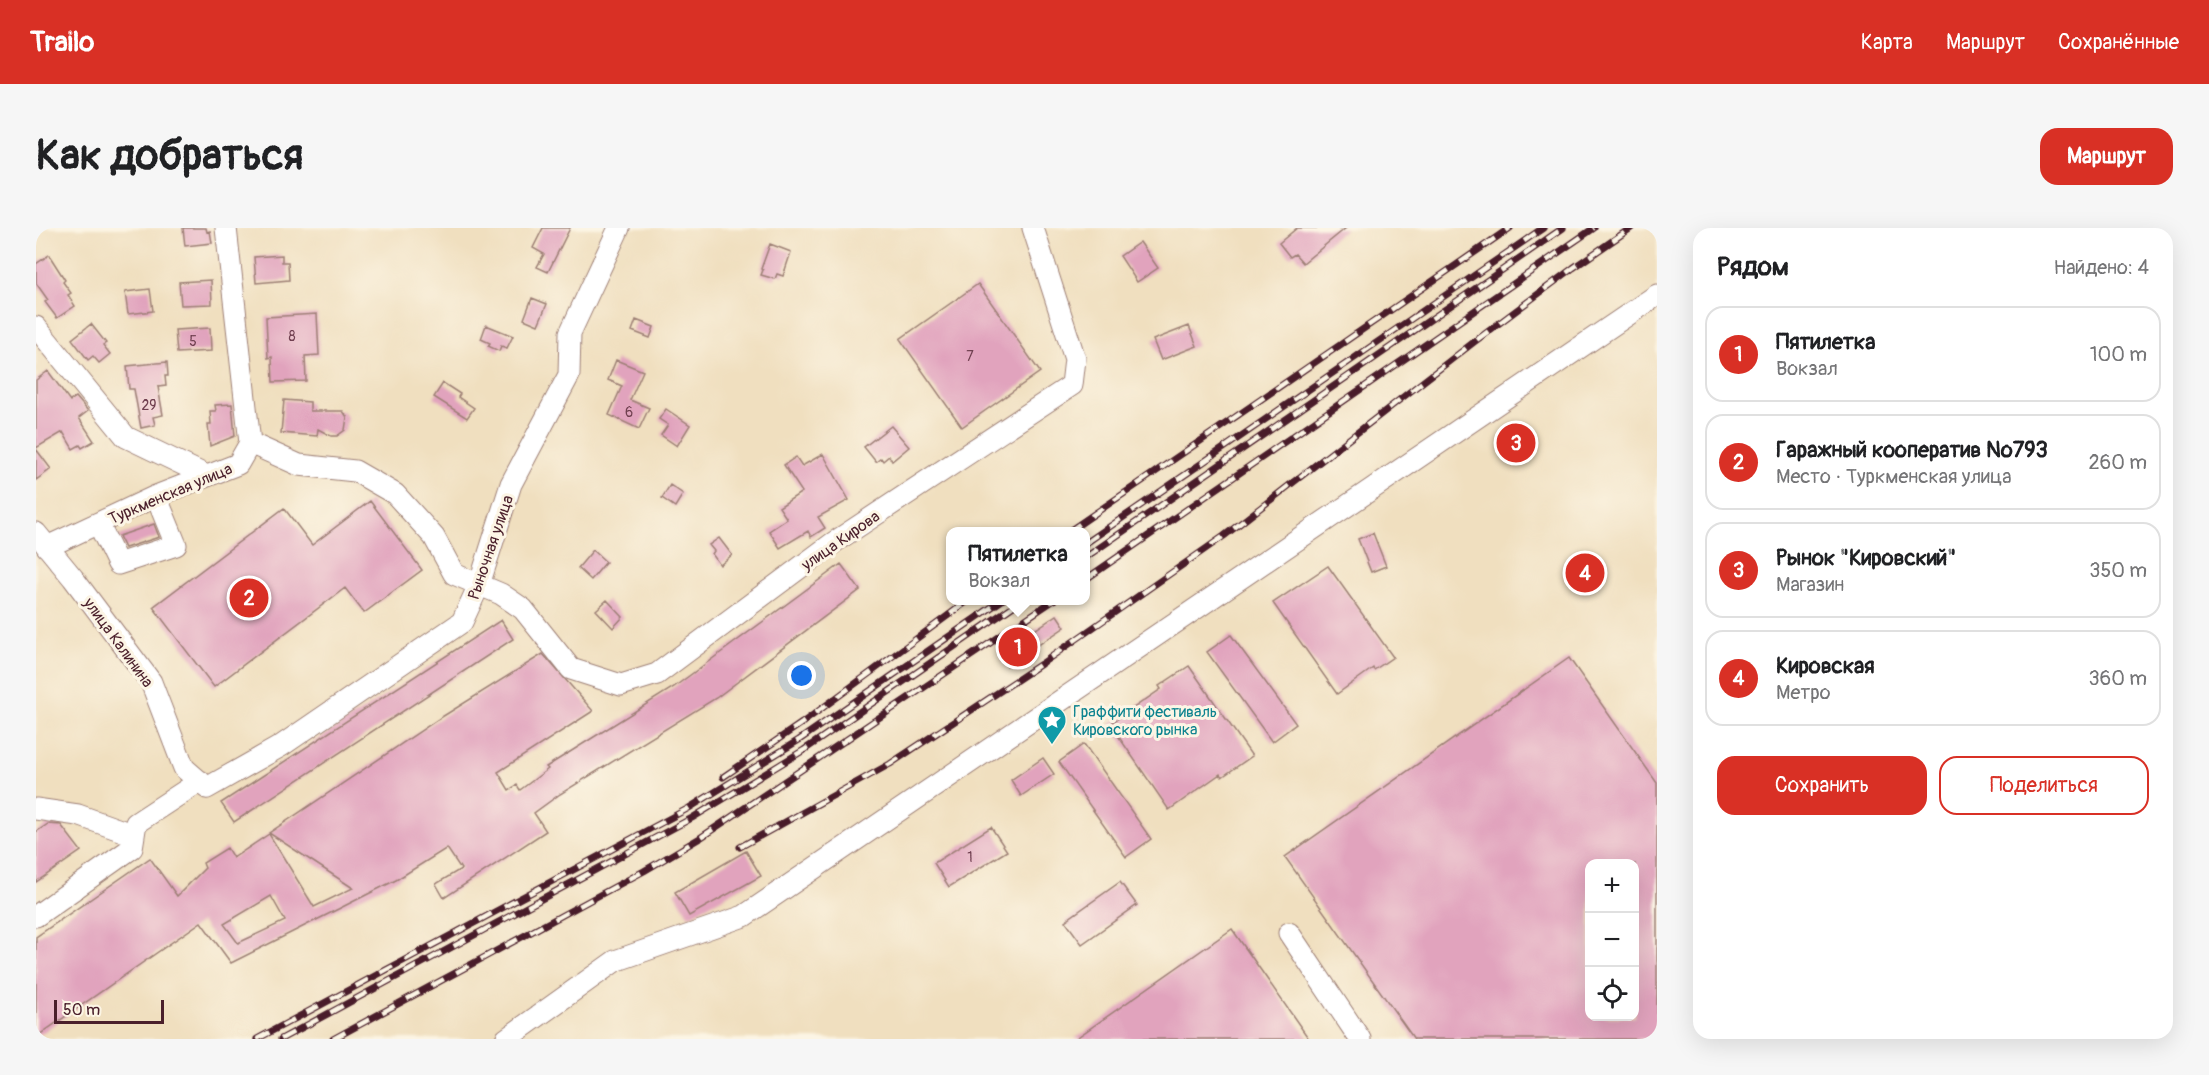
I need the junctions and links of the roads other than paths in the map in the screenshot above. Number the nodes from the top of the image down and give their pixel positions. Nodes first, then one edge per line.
1 (226, 228) edge
2 (619, 228) edge
3 (1033, 228) edge
4 (1657, 295) edge
5 (36, 327) edge
6 (250, 443) junction
7 (207, 476) junction
8 (156, 496) junction
9 (98, 524) junction
10 (41, 540) edge
11 (479, 585) junction
12 (203, 784) junction
13 (36, 809) edge
14 (134, 835) junction
15 (36, 916) edge
16 (1289, 933) dead end
17 (506, 1039) edge
18 (1360, 1039) edge

1 - 6 street
2 - 11 street, Рыночная улица
3 - 11 street, улица Кирова
4 - 17 street
5 - 7 street
6 - 7 street, Туркменская улица
6 - 11 street, улица Кирова
7 - 8 street, Туркменская улица
8 - 9 street, Туркменская улица
8 - 9 street
9 - 10 street, Туркменская улица
10 - 12 street, улица Калинина
11 - 12 street, Рыночная улица
12 - 14 street, Рыночная улица
13 - 14 street
14 - 15 street, Рыночная улица
16 - 18 street

